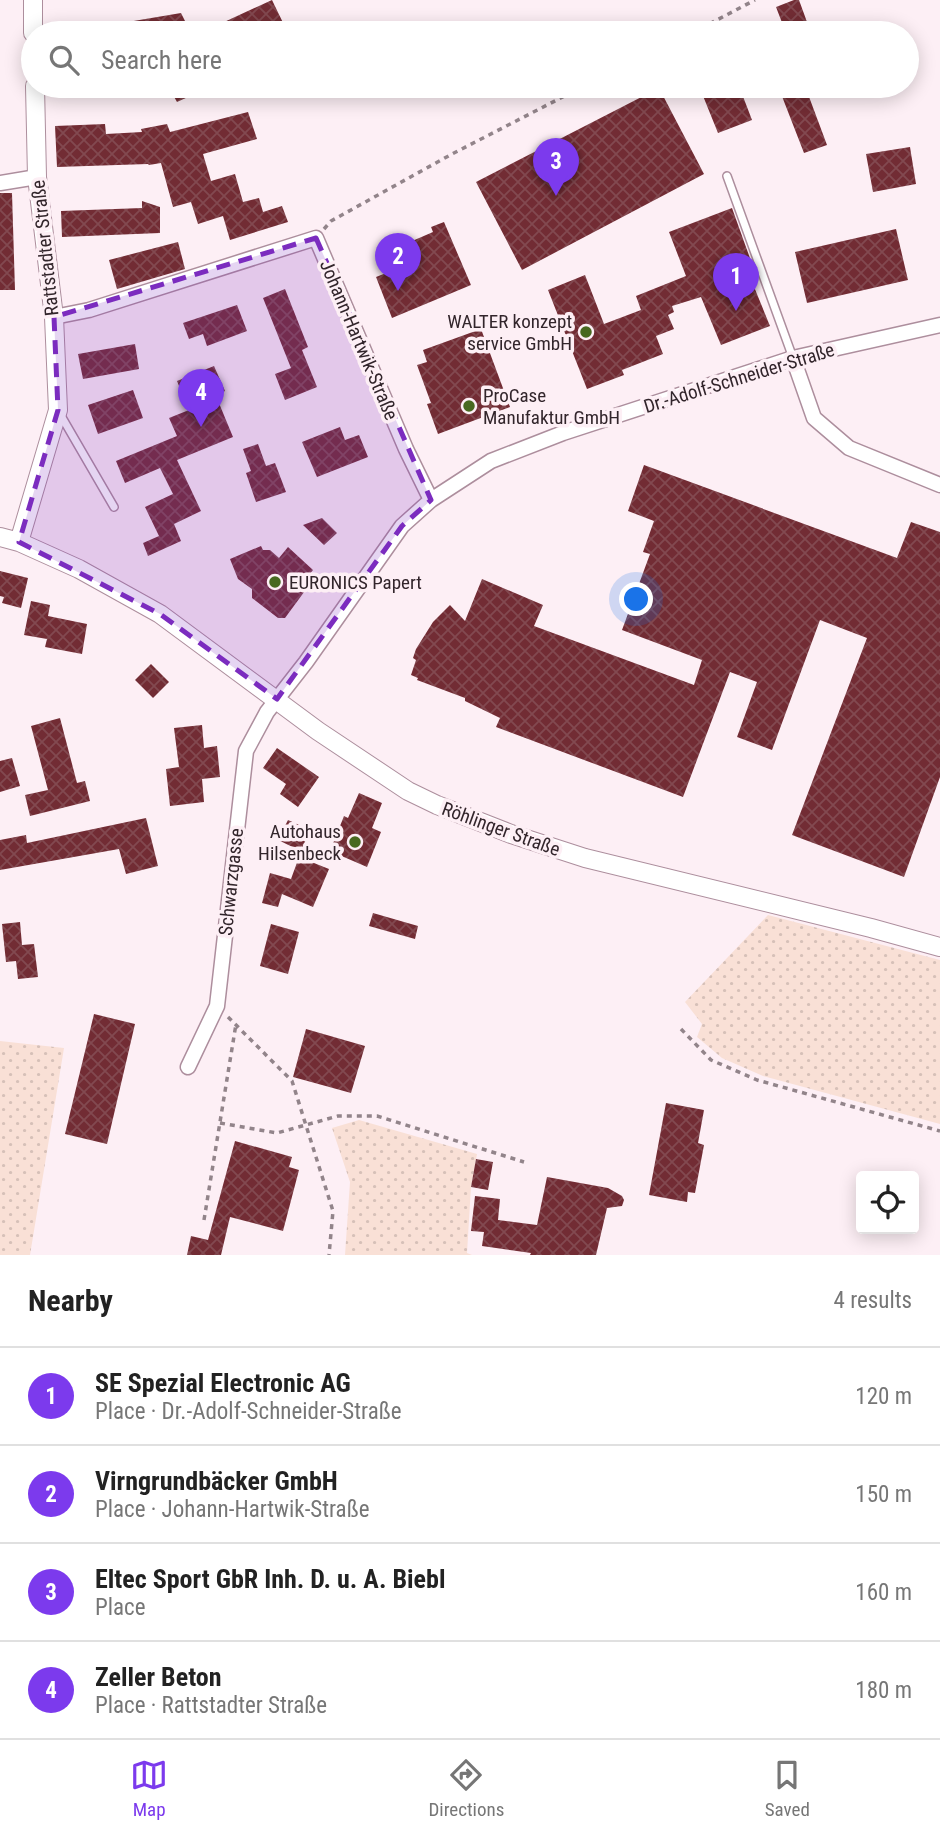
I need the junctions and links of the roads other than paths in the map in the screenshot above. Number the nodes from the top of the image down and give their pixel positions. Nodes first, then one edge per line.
1 (33, 0) edge
2 (33, 21) edge
3 (35, 98) edge
4 (727, 176) dead end
5 (37, 177) junction
6 (0, 183) edge
7 (54, 317) junction
8 (940, 325) edge
9 (793, 358) junction
10 (58, 410) junction
11 (940, 485) edge
12 (431, 500) junction
13 (114, 507) dead end
14 (0, 537) edge
15 (19, 542) junction
16 (277, 699) junction
17 (940, 947) edge
18 (188, 1068) dead end

1 - 2 street
3 - 5 street, Rattstadter Straße
4 - 9 lane
5 - 6 street
5 - 7 street, Rattstadter Straße
7 - 10 street, Rattstadter Straße
7 - 12 street, Johann-Hartwik-Straße
8 - 9 street, Dr.-Adolf-Schneider-Straße
9 - 11 street
9 - 12 street, Dr.-Adolf-Schneider-Straße
10 - 13 lane, Rattstadter Straße
10 - 15 street, Rattstadter Straße
12 - 16 street, Dr.-Adolf-Schneider-Straße
14 - 15 street, Röhlinger Straße
15 - 16 street, Röhlinger Straße
16 - 17 street, Röhlinger Straße
16 - 18 street, Schwarzgasse

